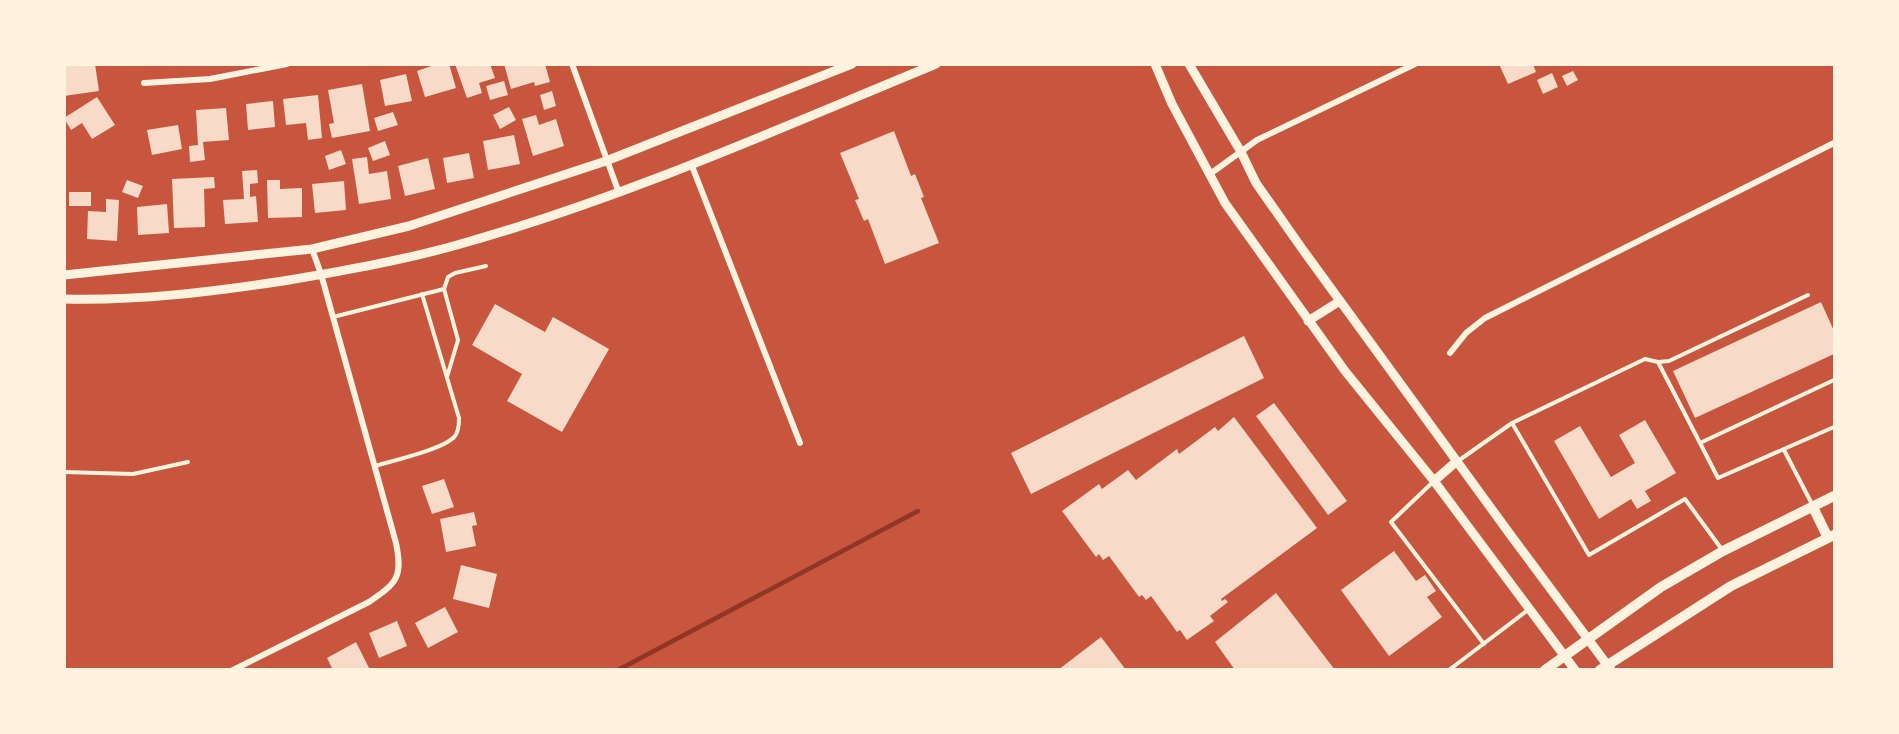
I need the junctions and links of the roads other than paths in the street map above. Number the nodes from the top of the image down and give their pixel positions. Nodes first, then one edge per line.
1 (287, 64) edge
2 (572, 64) edge
3 (852, 64) edge
4 (908, 64) edge
5 (936, 64) edge
6 (1155, 64) edge
7 (1189, 64) edge
8 (1415, 64) edge
9 (912, 74) junction
10 (144, 83) dead end
11 (1834, 143) edge
12 (1241, 152) junction
13 (606, 162) junction
14 (692, 166) junction
15 (1210, 174) junction
16 (619, 193) junction
17 (312, 249) junction
18 (486, 267) dead end
19 (321, 274) junction
20 (64, 275) edge
21 (444, 288) junction
22 (422, 294) junction
23 (1808, 295) dead end
24 (64, 299) edge
25 (1340, 301) junction
26 (333, 317) junction
27 (1308, 321) junction
28 (1450, 353) dead end
29 (1658, 362) junction
30 (447, 378) junction
31 (1834, 380) edge
32 (1512, 423) junction
33 (1834, 427) edge
34 (800, 443) dead end
35 (1700, 443) junction
36 (1784, 450) junction
37 (1457, 461) junction
38 (188, 462) dead end
39 (374, 466) junction
40 (64, 472) edge
41 (1434, 481) junction
42 (1834, 496) edge
43 (1813, 507) junction
44 (1831, 537) edge
45 (1723, 551) junction
46 (1530, 608) junction
47 (1589, 639) junction
48 (1484, 644) junction
49 (1565, 655) junction
50 (1606, 668) edge
51 (233, 669) edge
52 (1449, 669) edge
53 (1545, 669) edge
54 (1575, 669) edge

1 - 10 street
2 - 13 street
3 - 13 street
4 - 9 street
5 - 9 street
6 - 15 street
7 - 12 street
8 - 12 street
9 - 14 street
11 - 28 street
12 - 15 street
12 - 25 street
13 - 16 street
13 - 17 street
14 - 16 street
14 - 34 street
15 - 27 street
16 - 19 street
17 - 19 street
17 - 20 street
18 - 21 lane
19 - 24 street
19 - 26 street
21 - 22 lane
21 - 30 lane
22 - 26 lane
22 - 30 lane
23 - 29 lane
25 - 27 street
25 - 37 street
26 - 39 street
27 - 41 street
29 - 32 lane
29 - 35 lane
30 - 39 lane
31 - 35 lane
32 - 37 lane
32 - 45 lane
33 - 36 lane
35 - 36 lane
36 - 43 lane
37 - 41 street
37 - 47 street
38 - 40 lane
39 - 51 street
41 - 46 street
41 - 48 lane
42 - 43 main road
43 - 44 main road
43 - 45 main road
44 - 50 main road
45 - 47 main road
46 - 48 lane
46 - 49 street
47 - 49 main road
47 - 50 street
48 - 52 lane
49 - 53 main road
49 - 54 street

